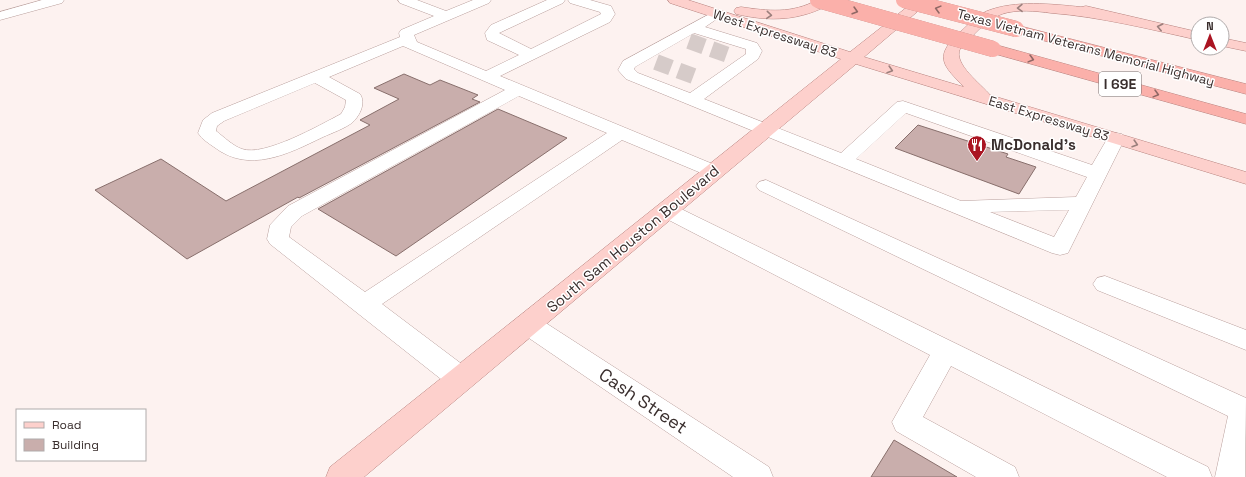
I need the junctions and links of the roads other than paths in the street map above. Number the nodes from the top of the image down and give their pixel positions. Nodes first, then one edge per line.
1 (56, 0) edge
2 (406, 0) edge
3 (484, 0) edge
4 (558, 0) edge
5 (575, 0) edge
6 (675, 0) edge
7 (818, 0) edge
8 (827, 0) edge
9 (904, 0) edge
10 (924, 0) edge
11 (1044, 0) edge
12 (718, 14) junction
13 (1100, 14) junction
14 (0, 16) edge
15 (446, 16) junction
16 (1190, 34) edge
17 (408, 39) junction
18 (684, 39) junction
19 (1230, 44) edge
20 (1246, 47) edge
21 (531, 55) junction
22 (728, 55) tunnel mouth
23 (852, 58) junction
24 (746, 61) junction
25 (713, 66) tunnel mouth
26 (731, 72) junction
27 (486, 77) junction
28 (696, 77) tunnel mouth
29 (316, 78) junction
30 (714, 84) junction
31 (1246, 89) edge
32 (518, 90) junction
33 (986, 99) junction
34 (692, 100) junction
35 (1246, 119) edge
36 (765, 130) junction
37 (620, 133) junction
38 (1116, 138) junction
39 (843, 161) junction
40 (713, 172) junction
41 (1098, 174) junction
42 (1246, 178) edge
43 (766, 186) dead end
44 (1083, 203) junction
45 (956, 206) junction
46 (666, 210) junction
47 (1105, 284) dead end
48 (365, 304) junction
49 (529, 325) junction
50 (1246, 340) edge
51 (946, 351) junction
52 (461, 379) junction
53 (1244, 404) edge
54 (341, 477) edge
55 (758, 477) edge
56 (1004, 477) edge
57 (1197, 477) edge
58 (1230, 477) edge

1 - 14 street
2 - 15 street
3 - 15 street
4 - 21 street
5 - 21 street
6 -> 8 main road
6 - 12 main road, West Expressway 83
7 -> 35 highway, Texas Vietnam Veterans Memorial Highway / I 69E, bridge
31 -> 9 highway, Texas Vietnam Veterans Memorial Highway / I 69E, bridge
10 - 23 main road, South Sam Houston Boulevard
11 - 13 main road
12 - 18 street
12 - 23 main road, West Expressway 83
16 -> 13 main road
13 -> 33 main road
15 - 17 street
17 - 27 street
17 - 29 street
18 - 24 street
18 - 34 street
19 - 20 main road
21 - 27 street
22 - 24 street
23 -> 33 main road, East Expressway 83
23 - 36 main road, South Sam Houston Boulevard
24 - 26 street
25 - 26 street
26 - 30 street
27 - 32 street
28 - 30 street
29 - 29 street
30 - 34 street
32 - 37 street
32 - 48 street
33 - 38 main road, East Expressway 83
34 - 36 street
36 - 39 street
36 - 40 main road, South Sam Houston Boulevard
37 - 40 street
37 - 48 street
38 - 41 street
38 -> 42 main road, East Expressway 83
39 - 41 street
39 - 45 street
40 - 46 main road, South Sam Houston Boulevard
41 - 44 street
43 - 53 street
44 - 45 street
44 - 45 street
46 - 49 main road, South Sam Houston Boulevard
46 - 51 street
47 - 50 street
48 - 52 street
49 - 52 main road, South Sam Houston Boulevard
49 - 55 street, Cash Street
51 - 56 street
51 - 57 street
52 - 54 main road, South Sam Houston Boulevard
53 - 58 street

